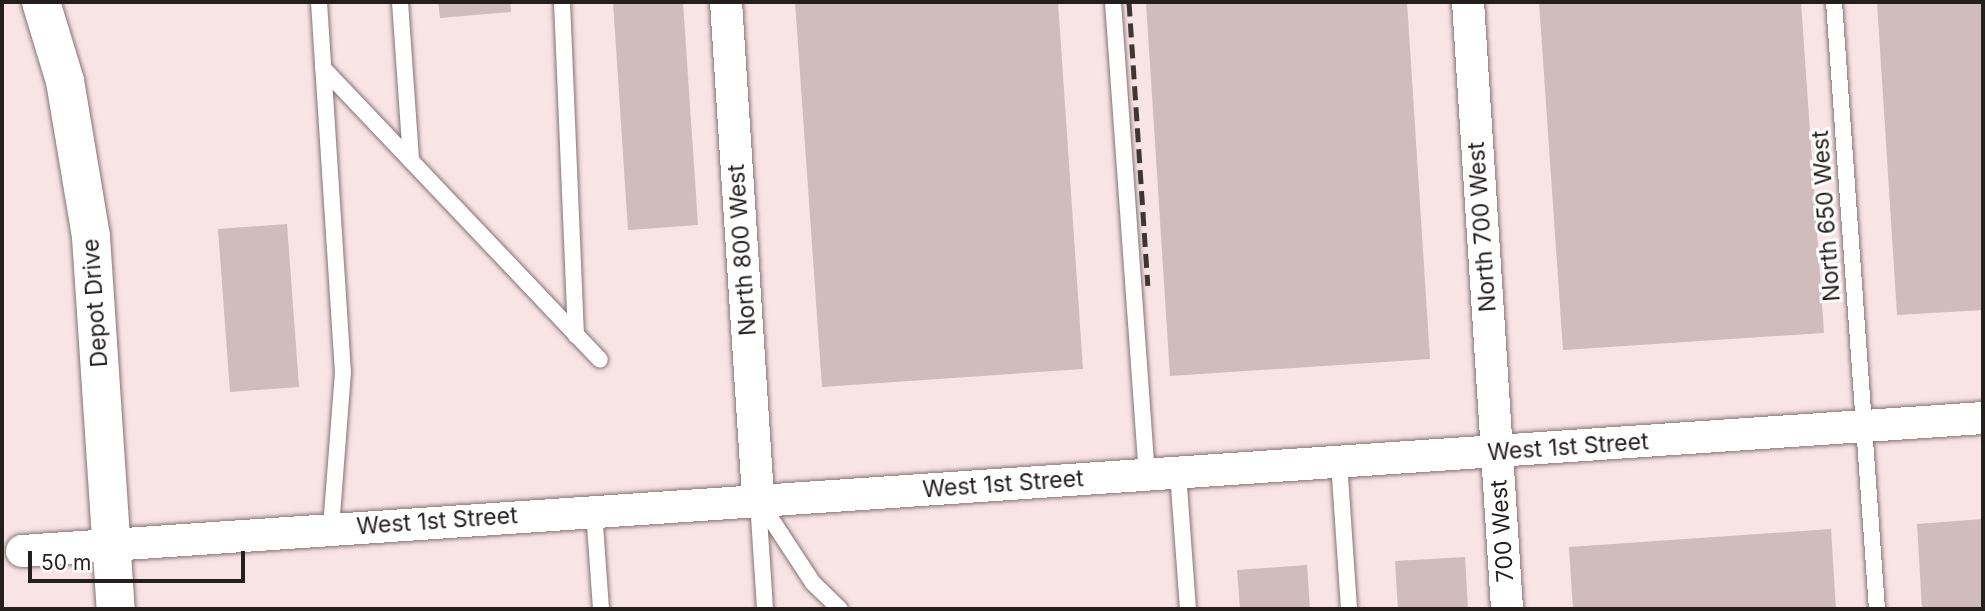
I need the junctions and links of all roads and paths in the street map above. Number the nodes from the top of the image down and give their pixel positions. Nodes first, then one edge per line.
1 (41, 2) edge
2 (319, 2) edge
3 (400, 2) edge
4 (562, 2) edge
5 (726, 2) edge
6 (1113, 2) edge
7 (1468, 2) edge
8 (1834, 2) edge
9 (323, 68) junction
10 (411, 161) junction
11 (576, 335) junction
12 (600, 360) dead end
13 (1983, 418) edge
14 (1864, 426) junction
15 (1497, 452) junction
16 (1339, 462) junction
17 (1162, 474) junction
18 (758, 499) junction
19 (594, 511) junction
20 (331, 527) junction
21 (111, 544) junction
22 (22, 551) dead end
23 (116, 609) edge
24 (601, 609) edge
25 (765, 609) edge
26 (840, 609) edge
27 (1188, 609) edge
28 (1349, 609) edge
29 (1507, 609) edge
30 (1877, 609) edge

1 - 21 main road, Depot Drive
2 - 9 lane
3 - 10 lane
4 - 11 lane
5 - 18 street, North 800 West
6 - 17 lane
7 - 15 street, North 700 West
8 - 14 lane, North 650 West
9 - 10 lane
9 - 20 lane
10 - 11 lane
11 - 12 lane
13 - 14 street, West 1st Street
14 - 15 street, West 1st Street
14 - 30 lane, North 650 West
15 - 16 street, West 1st Street
15 - 29 street, 700 West
16 - 17 street, West 1st Street
16 - 28 lane
17 - 18 street, West 1st Street
17 - 27 lane
18 - 19 street, West 1st Street
18 - 25 lane
18 - 26 lane
19 - 20 street, West 1st Street
19 - 24 lane
20 - 21 street, West 1st Street
21 - 22 street, West 1st Street
21 - 23 main road, Depot Drive

